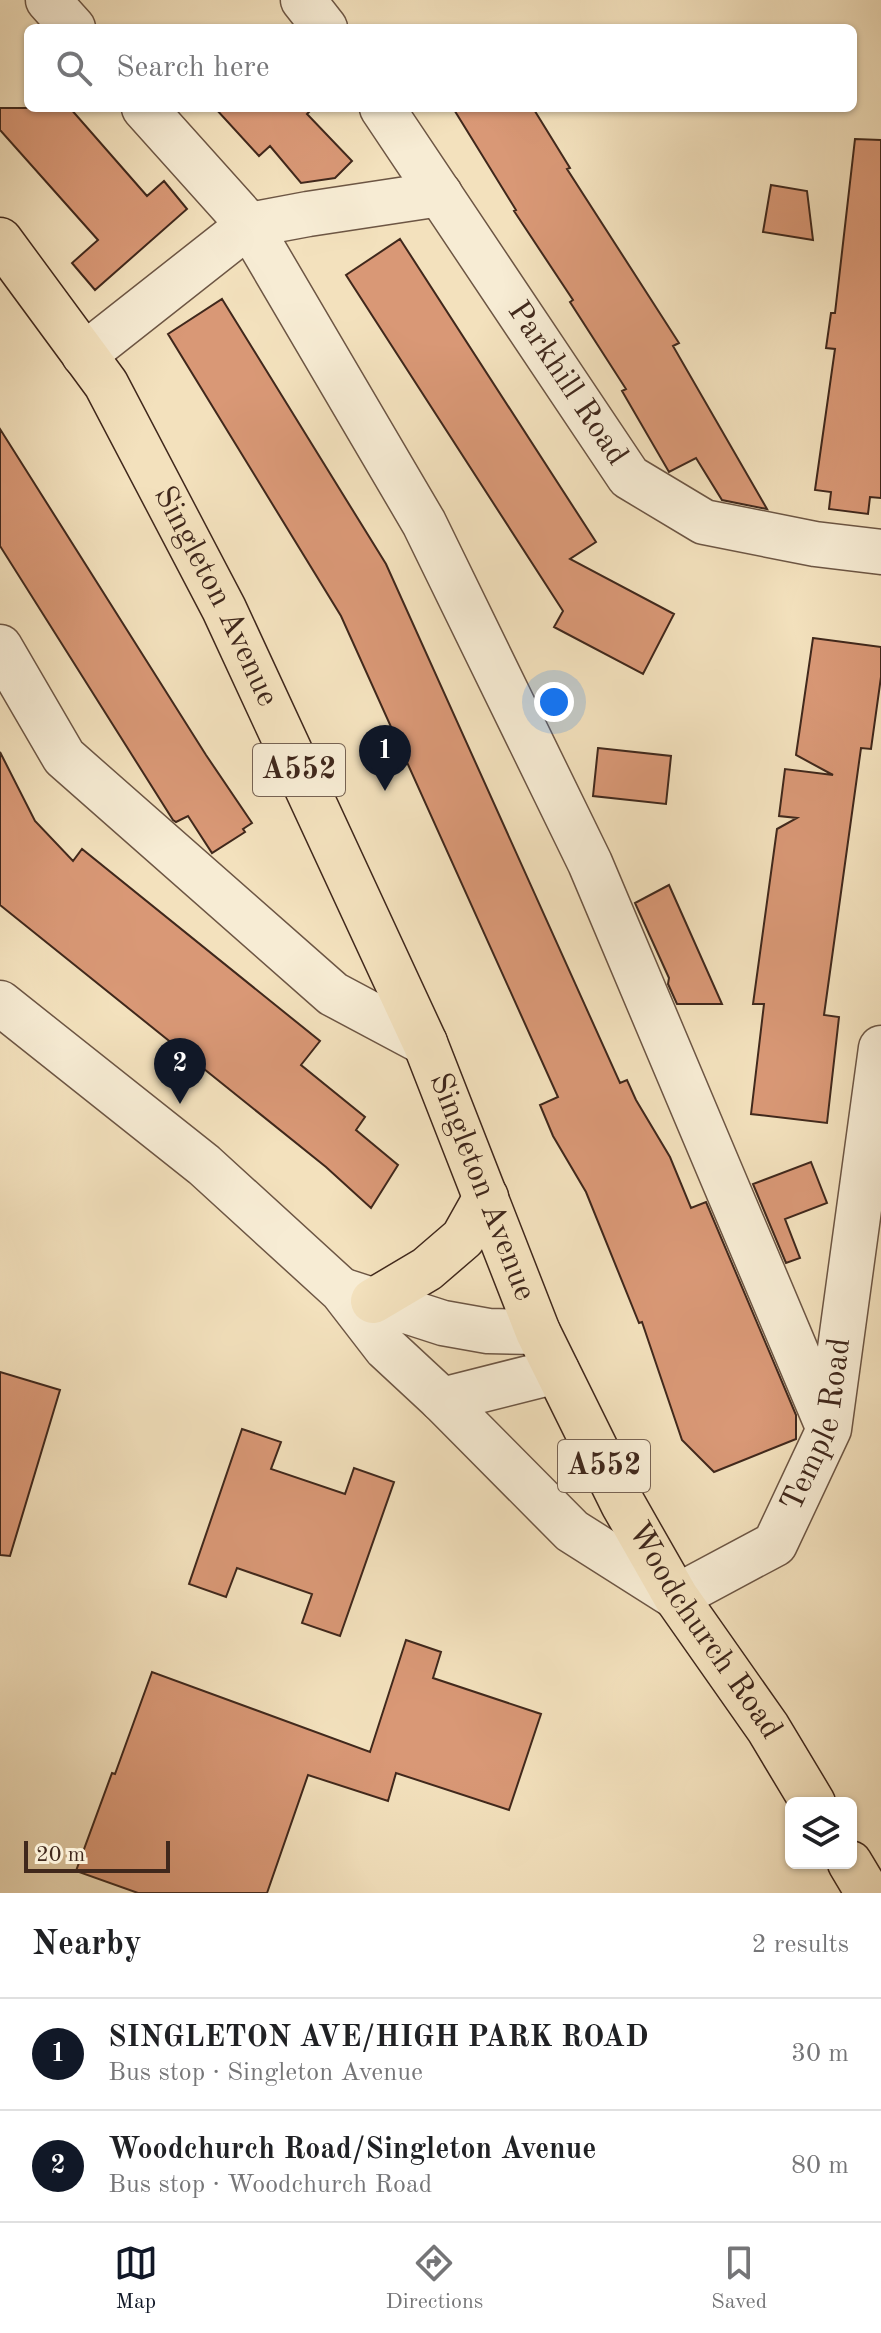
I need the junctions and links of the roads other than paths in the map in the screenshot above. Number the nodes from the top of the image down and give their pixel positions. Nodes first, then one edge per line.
1 (48, 0) edge
2 (303, 0) edge
3 (69, 24) edge
4 (322, 24) edge
5 (148, 112) edge
6 (385, 112) edge
7 (440, 194) junction
8 (249, 225) junction
9 (0, 240) edge
10 (84, 355) junction
11 (881, 552) edge
12 (0, 647) edge
13 (0, 1003) edge
14 (425, 1043) junction
15 (881, 1048) edge
16 (486, 1197) junction
17 (358, 1296) junction
18 (538, 1332) junction
19 (557, 1371) junction
20 (442, 1400) junction
21 (829, 1429) junction
22 (676, 1597) junction
23 (809, 1797) edge
24 (854, 1869) edge
25 (868, 1893) edge

1 - 3 street
2 - 4 street
5 - 8 street
6 - 7 street, Parkhill Road
7 - 8 street
7 - 11 street, Parkhill Road
8 - 10 street
8 - 21 street
9 - 10 highway, Singleton Avenue / A552
10 - 14 highway, Singleton Avenue / A552
12 - 14 street
13 - 17 street
14 - 16 highway, Singleton Avenue / A552
15 - 21 street, Temple Road
16 - 17 highway
16 - 18 highway, Singleton Avenue / A552
17 - 18 street
17 - 20 street
18 - 19 highway, Woodchurch Road / A552
19 - 20 street
19 - 22 highway, Woodchurch Road / A552
20 - 22 street
21 - 22 street, Temple Road
22 - 23 highway, Woodchurch Road / A552
24 - 25 highway

